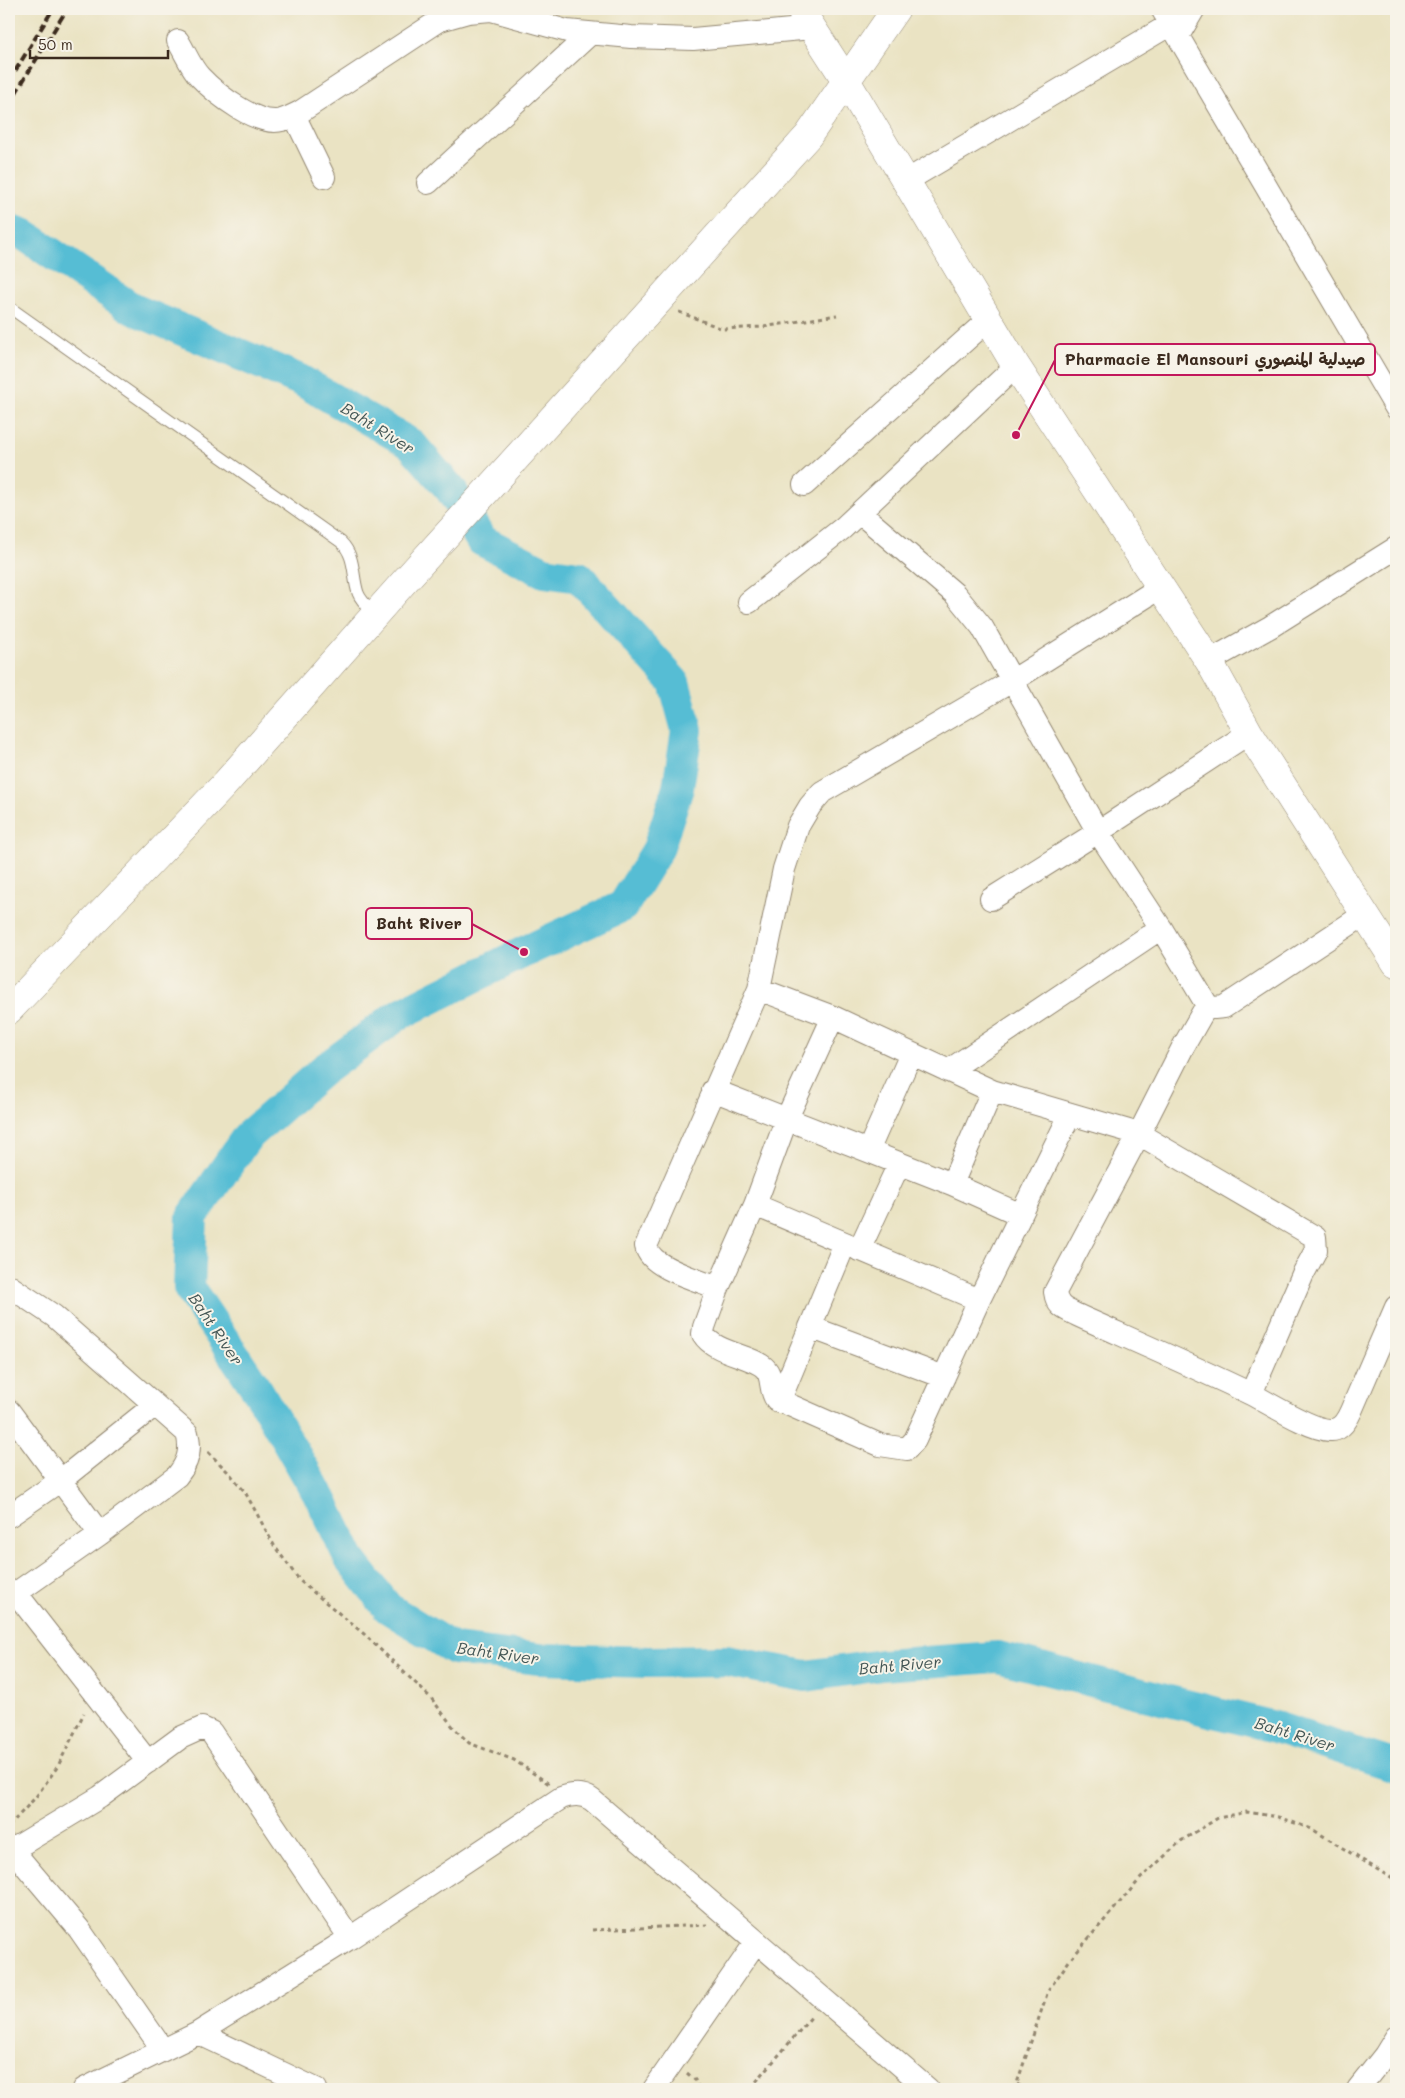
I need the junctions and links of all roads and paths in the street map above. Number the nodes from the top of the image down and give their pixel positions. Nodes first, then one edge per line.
1 (896, 9) edge
2 (1194, 9) edge
3 (806, 18) edge
4 (1170, 23) edge
5 (590, 34) junction
6 (178, 41) dead end
7 (847, 82) junction
8 (294, 115) junction
9 (324, 177) dead end
10 (906, 181) junction
11 (428, 183) dead end
12 (655, 303) junction
13 (9, 307) edge
14 (837, 315) dead end
15 (988, 320) junction
16 (1016, 366) junction
17 (1396, 408) edge
18 (804, 485) dead end
19 (860, 514) junction
20 (1396, 548) edge
21 (1161, 587) junction
22 (749, 602) dead end
23 (375, 614) junction
24 (1209, 661) junction
25 (1012, 681) junction
26 (1250, 733) junction
27 (1098, 832) junction
28 (991, 899) dead end
29 (1365, 914) junction
30 (1161, 928) junction
31 (1396, 963) edge
32 (759, 989) junction
33 (1207, 1005) junction
34 (9, 1010) edge
35 (832, 1017) junction
36 (911, 1054) junction
37 (948, 1071) junction
38 (713, 1090) junction
39 (992, 1091) junction
40 (1070, 1115) junction
41 (787, 1118) junction
42 (1139, 1134) junction
43 (868, 1151) junction
44 (899, 1164) junction
45 (952, 1184) junction
46 (755, 1205) junction
47 (1021, 1216) junction
48 (852, 1247) junction
49 (9, 1286) edge
50 (718, 1288) junction
51 (980, 1300) junction
52 (1396, 1307) edge
53 (810, 1326) junction
54 (944, 1377) junction
55 (1251, 1394) junction
56 (779, 1402) junction
57 (155, 1405) junction
58 (9, 1411) edge
59 (187, 1433) junction
60 (61, 1480) junction
61 (9, 1516) edge
62 (100, 1534) junction
63 (12, 1596) edge
64 (94, 1692) junction
65 (148, 1762) junction
66 (566, 1796) junction
67 (9, 1826) edge
68 (11, 1848) edge
69 (1396, 1881) edge
70 (735, 1924) junction
71 (592, 1930) dead end
72 (350, 1938) junction
73 (756, 1942) junction
74 (825, 2001) junction
75 (198, 2033) junction
76 (1396, 2037) edge
77 (163, 2050) junction
78 (1017, 2084) junction
79 (699, 2088) edge
80 (84, 2089) edge
81 (316, 2089) edge
82 (654, 2089) edge
83 (725, 2089) edge
84 (743, 2089) edge
85 (928, 2089) edge
86 (1016, 2089) edge
87 (1024, 2089) edge
88 (1358, 2089) edge

1 - 7 street
2 - 4 street
3 - 5 street
3 - 7 street
4 - 10 street
4 - 17 street
5 - 8 street
5 - 11 street
6 - 8 street
7 - 10 street
7 - 12 street
8 - 9 street
10 - 15 street
12 - 14 path
12 - 23 street
13 - 23 lane
15 - 16 street
15 - 18 street
16 - 19 street
16 - 21 street
19 - 22 street
19 - 25 street
20 - 24 street
21 - 24 street
21 - 25 street
23 - 34 street
24 - 26 street
25 - 27 street
25 - 32 street
26 - 27 street
26 - 29 street
27 - 28 street
27 - 30 street
29 - 31 street
29 - 33 street
30 - 33 street
30 - 37 street
32 - 35 street
32 - 38 street
33 - 42 street
35 - 36 street
35 - 41 street
36 - 37 street
36 - 43 street
37 - 39 street
38 - 41 street
38 - 50 street
39 - 40 street
39 - 45 street
40 - 42 street
40 - 47 street
41 - 43 street
41 - 46 street
42 - 55 street
42 - 55 street
43 - 44 street
44 - 45 street
44 - 48 street
45 - 47 street
46 - 48 street
46 - 50 street
47 - 51 street
48 - 51 street
48 - 53 street
49 - 57 street
50 - 56 street
51 - 54 street
52 - 55 street
53 - 54 street
53 - 56 street
54 - 56 street
57 - 59 street
57 - 60 street
58 - 60 street
59 - 62 street
59 - 66 path
60 - 61 street
60 - 62 street
62 - 63 street
63 - 64 street
64 - 65 street
64 - 67 path
65 - 68 street
65 - 72 street
66 - 70 street
66 - 72 street
68 - 77 street
69 - 78 path
70 - 71 path
70 - 73 street
72 - 75 street
73 - 74 street
73 - 82 street
74 - 84 path
74 - 85 street
75 - 77 street
75 - 81 street
76 - 88 street
77 - 80 street
78 - 86 path
78 - 87 path
79 - 83 path

